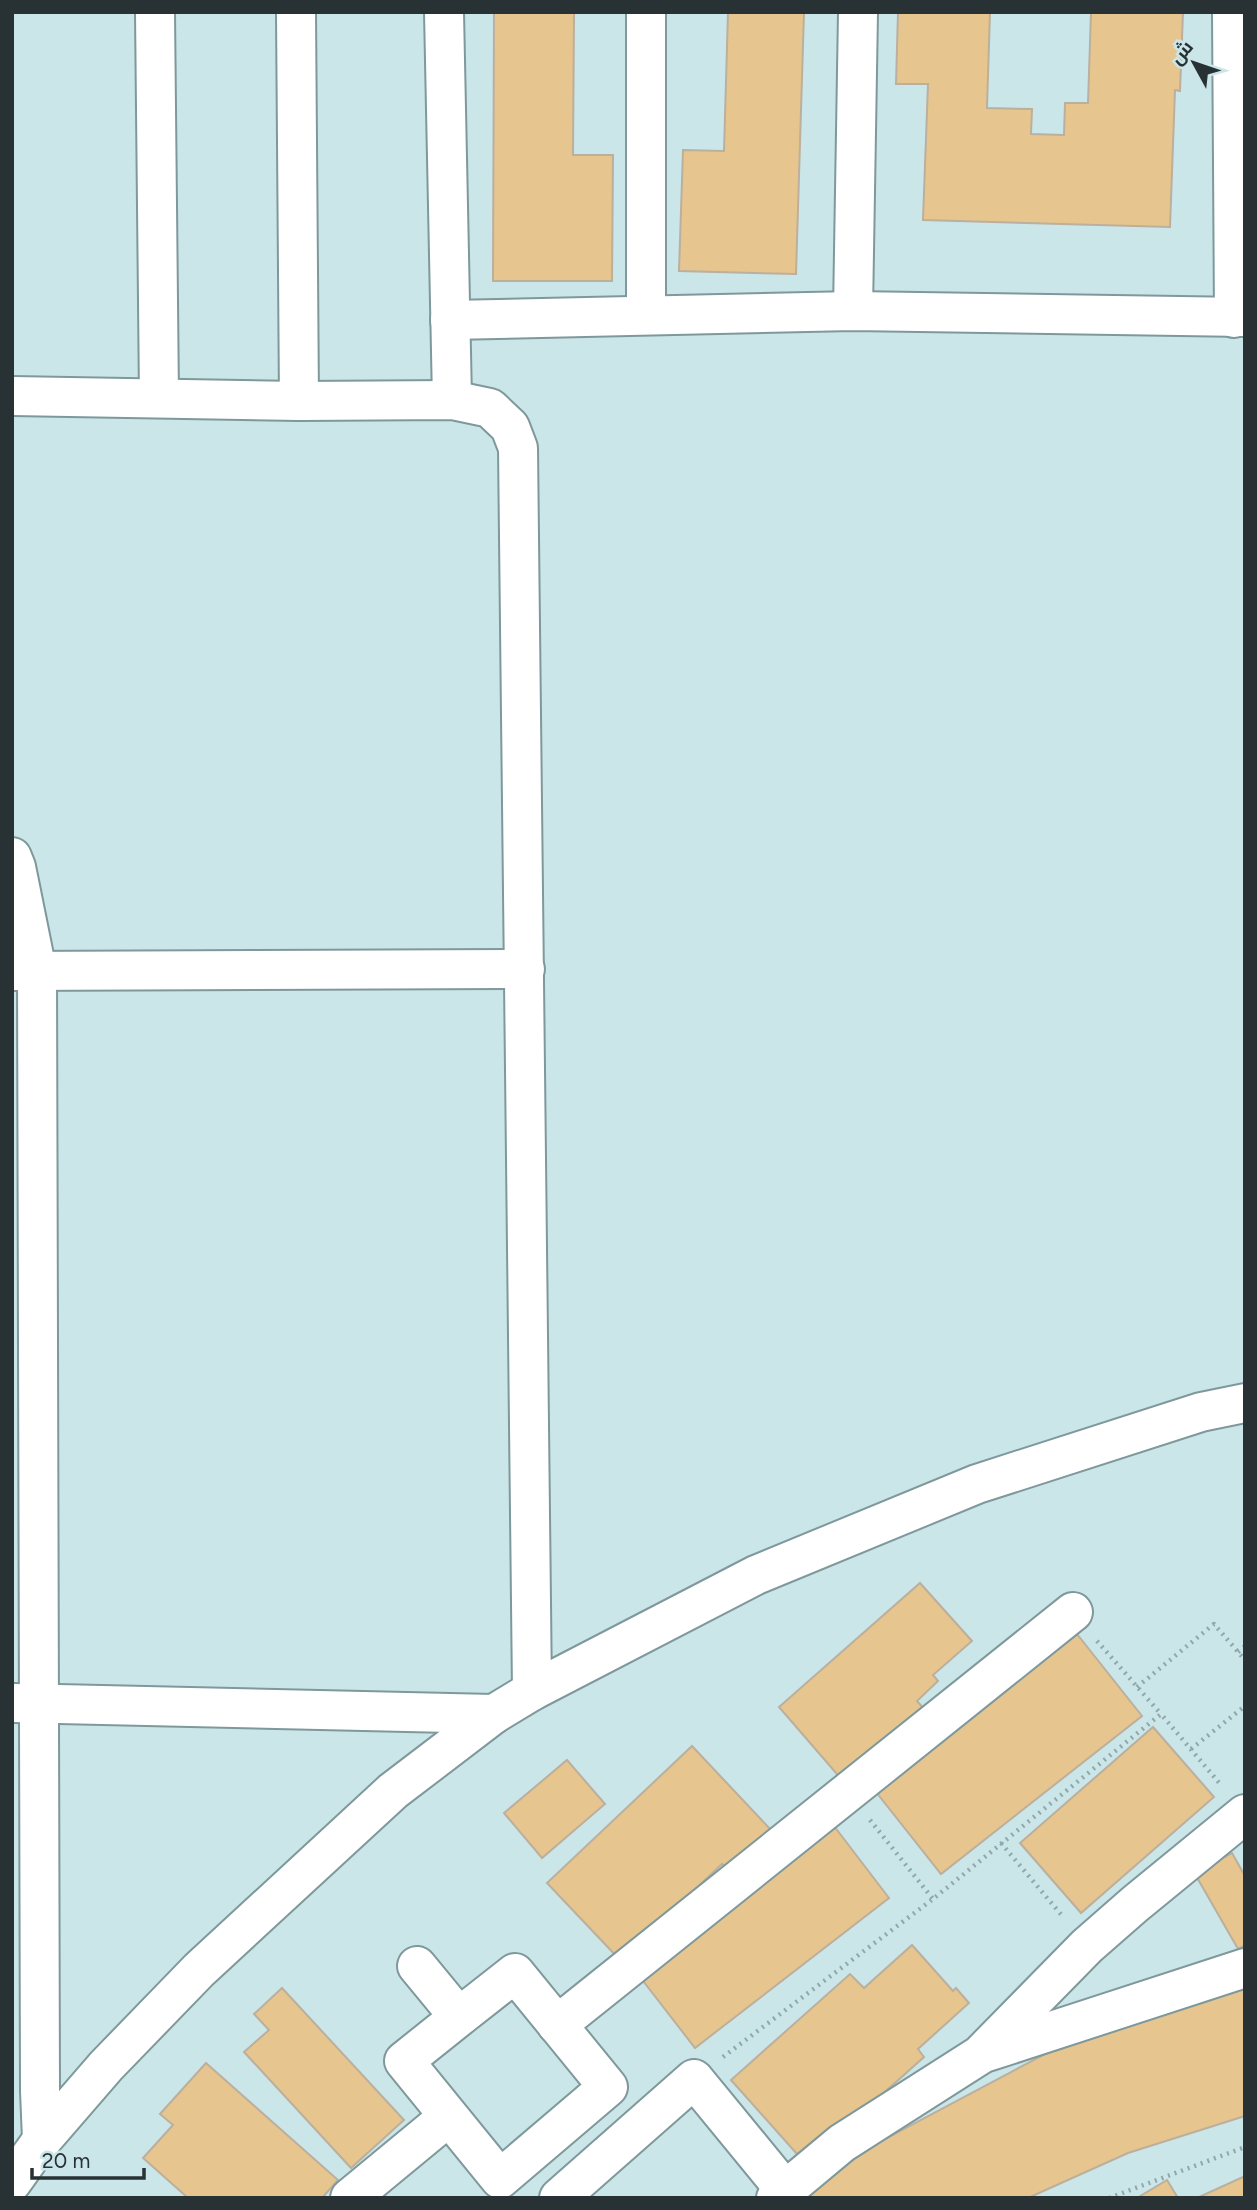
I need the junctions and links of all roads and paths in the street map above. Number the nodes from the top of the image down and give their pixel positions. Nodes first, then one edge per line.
1 (155, 12) edge
2 (296, 12) edge
3 (444, 12) edge
4 (646, 12) edge
5 (858, 12) edge
6 (1232, 12) edge
7 (853, 311) junction
8 (646, 315) junction
9 (1239, 318) edge
10 (450, 320) junction
11 (12, 396) edge
12 (159, 398) junction
13 (452, 400) junction
14 (299, 401) junction
15 (12, 857) edge
16 (525, 968) junction
17 (24, 971) edge
18 (1245, 1404) edge
19 (1073, 1612) joint
20 (1245, 1646) edge
21 (1238, 1651) junction
22 (1245, 1660) edge
23 (1137, 1687) junction
24 (532, 1691) junction
25 (25, 1703) edge
26 (1245, 1706) edge
27 (494, 1714) junction
28 (1161, 1714) junction
29 (1191, 1749) junction
30 (848, 1792) junction
31 (1236, 1803) edge
32 (1001, 1843) junction
33 (933, 1899) junction
34 (1087, 1946) junction
35 (417, 1966) dead end
36 (1245, 1968) edge
37 (459, 2017) junction
38 (557, 2025) junction
39 (980, 2054) junction
40 (694, 2078) junction
41 (448, 2116) junction
42 (551, 2135) junction
43 (42, 2140) junction
44 (1245, 2147) edge
45 (12, 2182) edge
46 (581, 2190) edge
47 (368, 2192) edge
48 (780, 2194) edge
49 (1109, 2198) edge

1 - 12 street
2 - 14 street
3 - 10 street
4 - 8 street
5 - 7 street
6 - 9 street
7 - 8 street
7 - 9 street
8 - 10 street
10 - 13 street
11 - 12 street
12 - 14 street
13 - 14 street
13 - 16 street
15 - 17 street
16 - 17 street
16 - 24 street
17 - 25 street
18 - 24 street
19 - 23 path
19 - 30 street
20 - 21 path
21 - 22 path
21 - 23 path
23 - 28 path
24 - 27 street
25 - 27 street
25 - 43 street
26 - 29 path
27 - 43 street
28 - 29 path
28 - 32 path
29 - 31 path
30 - 33 path
30 - 38 street
31 - 34 street
32 - 33 path
32 - 34 path
33 - 40 path
34 - 39 street
35 - 37 street
36 - 39 street
37 - 38 street
37 - 41 street
38 - 42 street
39 - 48 street
40 - 46 street
40 - 48 street
41 - 42 street
41 - 47 street
42 - 46 street
43 - 45 street
44 - 49 path

